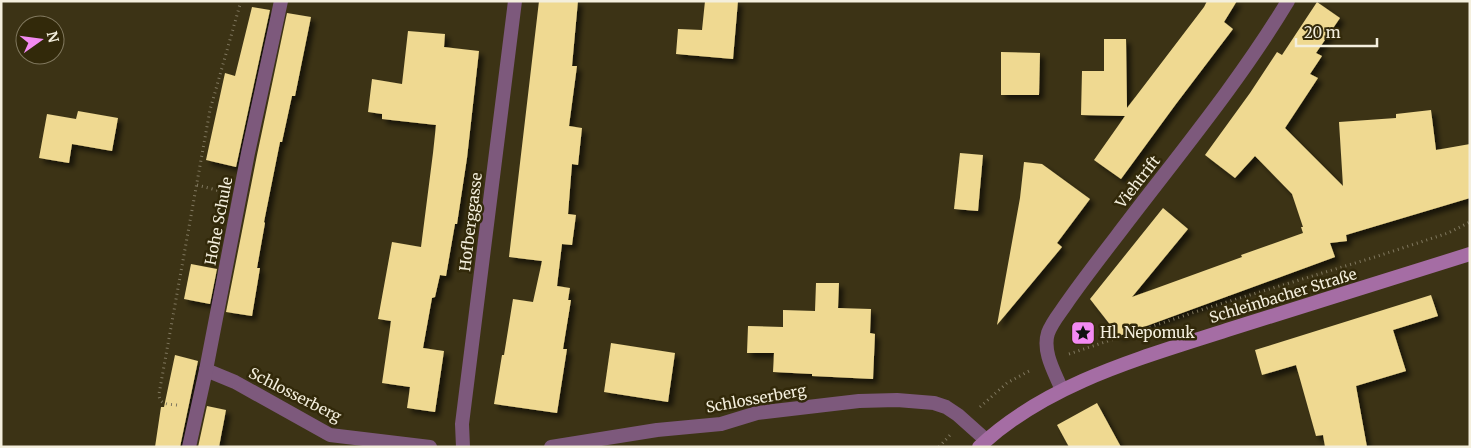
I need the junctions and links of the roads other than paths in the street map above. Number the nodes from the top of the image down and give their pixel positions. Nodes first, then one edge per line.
1 (280, 1) edge
2 (515, 1) edge
3 (1288, 1) edge
4 (1470, 254) edge
5 (206, 370) junction
6 (1062, 390) junction
7 (982, 444) edge
8 (189, 447) edge
9 (430, 447) edge
10 (463, 447) edge
11 (551, 447) edge

1 - 5 street, Hohe Schule
2 - 10 street, Hofberggasse
3 - 6 street, Viehtrift
4 - 6 main road, Schleinbacher Straße
5 - 8 street, Hohe Schule
5 - 9 street, Schlosserberg
6 - 7 main road, Schleinbacher Straße
7 - 11 street, Schlosserberg

